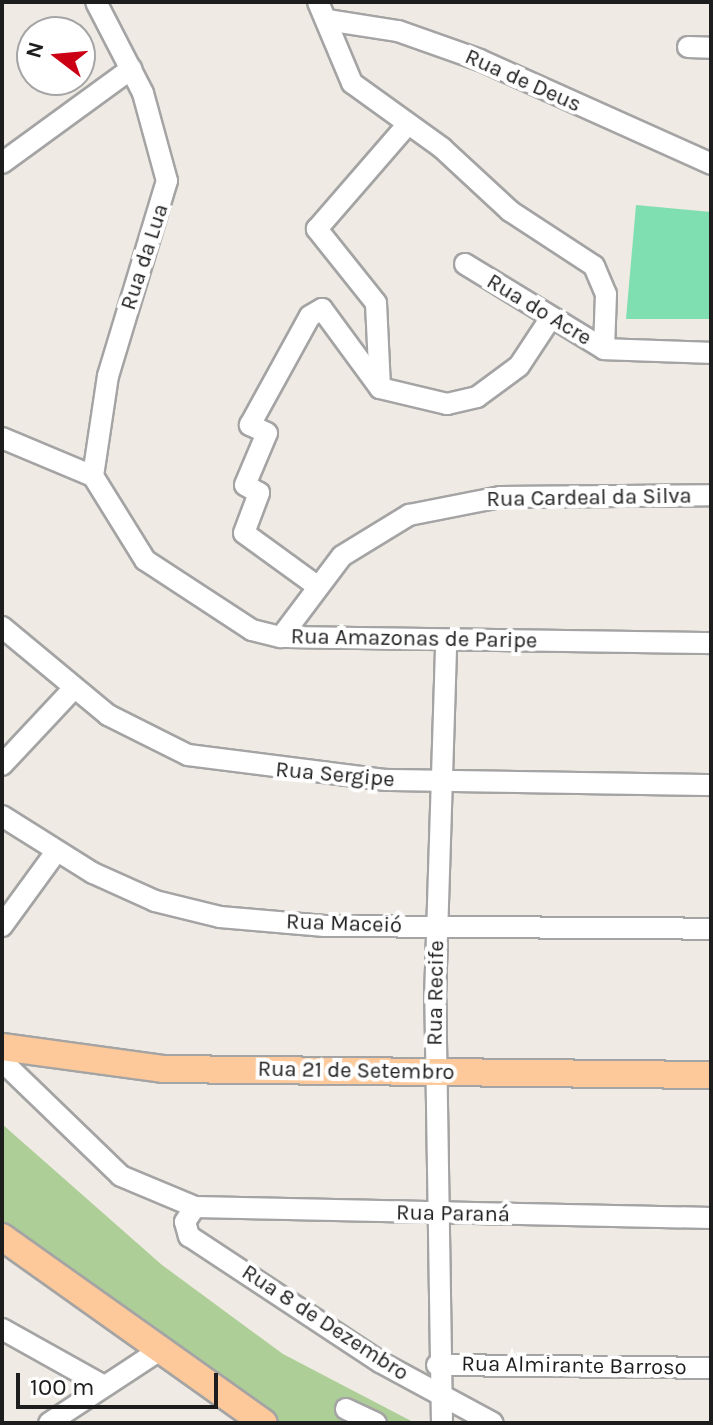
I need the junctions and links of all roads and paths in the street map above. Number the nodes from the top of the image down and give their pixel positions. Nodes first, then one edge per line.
1 (96, 2) edge
2 (323, 11) edge
3 (688, 47) dead end
4 (711, 48) edge
5 (131, 69) junction
6 (408, 124) junction
7 (2, 163) edge
8 (711, 164) edge
9 (465, 264) dead end
10 (550, 319) junction
11 (604, 349) junction
12 (711, 353) edge
13 (380, 388) junction
14 (2, 438) edge
15 (93, 476) junction
16 (711, 495) edge
17 (317, 586) junction
18 (2, 627) edge
19 (281, 637) junction
20 (446, 640) junction
21 (711, 643) edge
22 (74, 688) junction
23 (2, 765) edge
24 (443, 780) junction
25 (711, 785) edge
26 (2, 816) edge
27 (56, 852) junction
28 (2, 926) edge
29 (437, 926) junction
30 (711, 929) edge
31 (2, 1047) edge
32 (2, 1061) edge
33 (435, 1072) junction
34 (711, 1075) edge
35 (195, 1207) junction
36 (435, 1213) junction
37 (711, 1218) edge
38 (2, 1237) edge
39 (2, 1329) edge
40 (160, 1350) junction
41 (437, 1365) junction
42 (711, 1368) edge
43 (104, 1386) junction
44 (438, 1393) junction
45 (346, 1409) dead end
46 (49, 1423) edge
47 (264, 1423) edge
48 (376, 1423) edge
49 (442, 1423) edge
50 (493, 1423) edge

1 - 5 street, Rua da Lua
2 - 6 street
2 - 8 street, Rua de Deus
3 - 4 street
5 - 7 street
5 - 15 street, Rua da Lua
6 - 11 street
6 - 13 street
9 - 10 street, Rua do Acre
10 - 11 street, Rua do Acre
10 - 13 street
11 - 12 street, Rua do Acre
13 - 17 street
14 - 15 street
15 - 19 street, Rua Amazonas de Paripe
16 - 17 street, Rua Cardeal da Silva
17 - 19 street, Rua Cardeal da Silva
18 - 22 street, Rua Sergipe
19 - 20 street, Rua Amazonas de Paripe
20 - 21 street, Rua Amazonas de Paripe
20 - 24 street, Rua Recife
22 - 23 street
22 - 24 street, Rua Sergipe
24 - 25 street, Rua Sergipe
24 - 29 street, Rua Recife
26 - 27 street, Rua Maceió
27 - 28 street
27 - 29 street, Rua Maceió
29 - 30 street, Rua Maceió
29 - 33 street, Rua Recife
31 - 33 main road, Rua 21 de Setembro
32 - 35 street
33 - 34 main road, Rua 21 de Setembro
33 - 36 street, Rua Recife
35 - 36 street, Rua Paraná
35 - 44 street, Rua 8 de Dezembro
36 - 37 street, Rua Paraná
36 - 41 street, Rua Recife
38 - 40 main road
39 - 43 street
40 - 43 street
40 - 47 main road
41 - 42 street, Rua Almirante Barroso
41 - 44 street, Rua Recife
43 - 46 street
44 - 49 street, Rua Recife
44 - 50 street, Rua 8 de Dezembro
45 - 48 street

